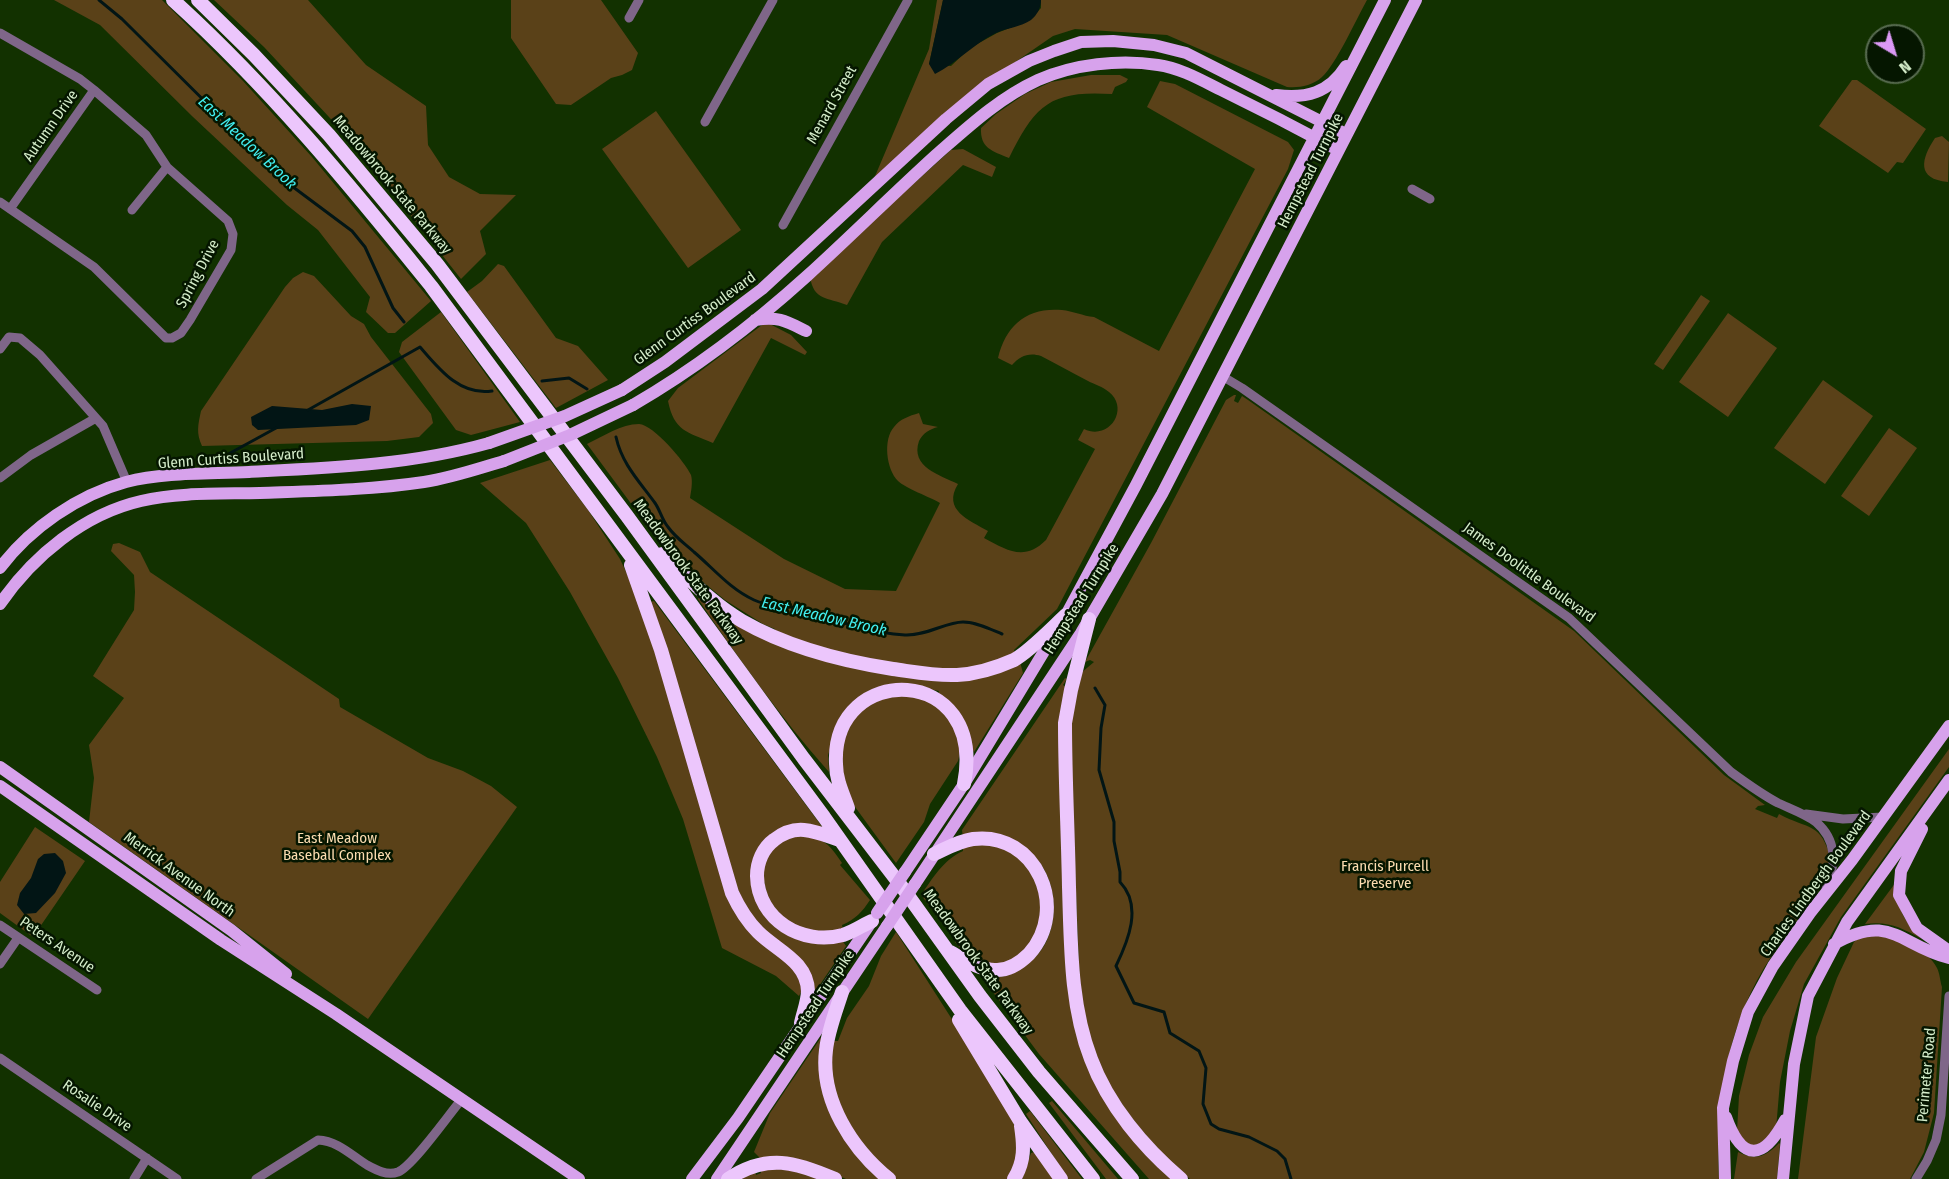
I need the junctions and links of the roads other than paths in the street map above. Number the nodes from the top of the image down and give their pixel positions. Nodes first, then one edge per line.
1 (172, 0) edge
2 (198, 0) edge
3 (639, 0) edge
4 (773, 0) edge
5 (908, 0) edge
6 (1385, 0) edge
7 (1416, 0) edge
8 (629, 18) dead end
9 (1370, 30) junction
10 (0, 33) edge
11 (1163, 47) junction
12 (1159, 65) junction
13 (94, 90) junction
14 (1264, 93) junction
15 (705, 122) dead end
16 (1323, 122) junction
17 (1346, 134) junction
18 (1315, 137) junction
19 (1338, 150) junction
20 (168, 167) junction
21 (1412, 189) dead end
22 (1430, 199) dead end
23 (0, 202) edge
24 (10, 209) junction
25 (132, 210) dead end
26 (783, 225) dead end
27 (754, 321) junction
28 (806, 331) dead end
29 (697, 337) junction
30 (0, 349) edge
31 (684, 373) junction
32 (1222, 376) junction
33 (96, 418) junction
34 (0, 478) edge
35 (127, 482) junction
36 (643, 538) junction
37 (627, 551) junction
38 (0, 568) edge
39 (0, 603) edge
40 (1066, 615) junction
41 (1089, 619) junction
42 (1949, 726) edge
43 (0, 767) edge
44 (1949, 780) edge
45 (964, 784) junction
46 (0, 786) edge
47 (1939, 794) junction
48 (1801, 813) junction
49 (1883, 818) junction
50 (853, 822) junction
51 (840, 840) junction
52 (934, 854) junction
53 (1810, 913) junction
54 (875, 917) junction
55 (0, 925) edge
56 (907, 934) junction
57 (18, 938) junction
58 (1833, 945) junction
59 (948, 951) junction
60 (1949, 951) edge
61 (1949, 958) edge
62 (0, 964) edge
63 (97, 990) dead end
64 (842, 992) junction
65 (1949, 1001) edge
66 (336, 1014) junction
67 (801, 1023) junction
68 (0, 1058) edge
69 (462, 1099) junction
70 (1723, 1108) junction
71 (1788, 1114) junction
72 (1020, 1121) junction
73 (147, 1158) junction
74 (134, 1179) edge
75 (177, 1179) edge
76 (256, 1179) edge
77 (579, 1179) edge
78 (692, 1179) edge
79 (717, 1179) edge
80 (728, 1179) edge
81 (836, 1179) edge
82 (889, 1179) edge
83 (1014, 1179) edge
84 (1061, 1179) edge
85 (1093, 1179) edge
86 (1132, 1179) edge
87 (1181, 1179) edge
88 (1725, 1179) edge
89 (1783, 1179) edge
90 (1916, 1179) edge

1 - 37 highway
2 - 36 highway, Meadowbrook State Parkway
3 - 8 street
4 - 15 street
5 - 26 street, Menard Street
6 - 9 main road, Hempstead Turnpike
7 - 17 main road, Hempstead Turnpike
9 - 14 main road
9 - 16 main road, Hempstead Turnpike
10 - 13 street, Spring Drive
11 - 12 main road
11 - 14 main road, Glenn Curtiss Boulevard
11 - 29 main road, Glenn Curtiss Boulevard
12 - 18 main road
12 - 27 main road
13 - 20 street, Spring Drive
13 - 24 street, Autumn Drive
14 - 16 main road, Glenn Curtiss Boulevard
16 - 17 main road, Glenn Curtiss Boulevard
16 - 18 main road, Hempstead Turnpike
17 - 19 main road, Hempstead Turnpike
18 - 19 main road
18 - 40 main road, Hempstead Turnpike
19 - 32 main road, Hempstead Turnpike
20 - 24 street, Spring Drive
20 - 25 street
21 - 22 street
23 - 24 street, Spring Drive
27 - 28 main road
27 - 31 main road
29 - 31 main road
29 - 35 main road, Glenn Curtiss Boulevard, bridge
30 - 33 street
31 - 39 main road, bridge
32 - 41 main road, Hempstead Turnpike
32 - 48 street, James Doolittle Boulevard
33 - 34 street
33 - 35 street
35 - 38 main road, Glenn Curtiss Boulevard
36 - 40 highway
36 - 50 highway, Meadowbrook State Parkway
37 - 51 highway
37 - 67 highway
40 - 45 main road, Hempstead Turnpike
41 - 52 main road, Hempstead Turnpike
41 - 87 highway
42 - 49 main road, Charles Lindbergh Boulevard
43 - 66 main road, Merrick Avenue North
44 - 47 main road
45 - 50 highway
45 - 54 main road, Hempstead Turnpike, bridge
46 - 66 main road, Merrick Avenue North
47 - 58 main road
47 - 60 main road
48 - 49 street, James Doolittle Boulevard
48 - 53 street, James Doolittle Boulevard
49 - 53 main road, Charles Lindbergh Boulevard
50 - 59 highway, Meadowbrook State Parkway
51 - 54 highway
51 - 56 highway
52 - 59 highway
52 - 64 main road, Hempstead Turnpike, bridge
53 - 70 main road, Charles Lindbergh Boulevard
54 - 67 main road, Hempstead Turnpike
55 - 57 street, Peters Avenue
56 - 72 highway
56 - 85 highway
57 - 62 street
57 - 63 street, Peters Avenue
58 - 61 main road
58 - 71 main road
59 - 86 highway, Meadowbrook State Parkway
64 - 79 main road, Hempstead Turnpike
64 - 82 highway
65 - 90 street, Perimeter Road
66 - 69 main road, Merrick Avenue North
67 - 78 main road, Hempstead Turnpike
68 - 73 street, Rosalie Drive
69 - 76 street
69 - 77 main road, Merrick Avenue North
70 - 71 main road
70 - 88 main road, Charles Lindbergh Boulevard
71 - 89 main road
72 - 83 highway
72 - 84 highway
73 - 74 street
73 - 75 street, Rosalie Drive
80 - 81 highway

